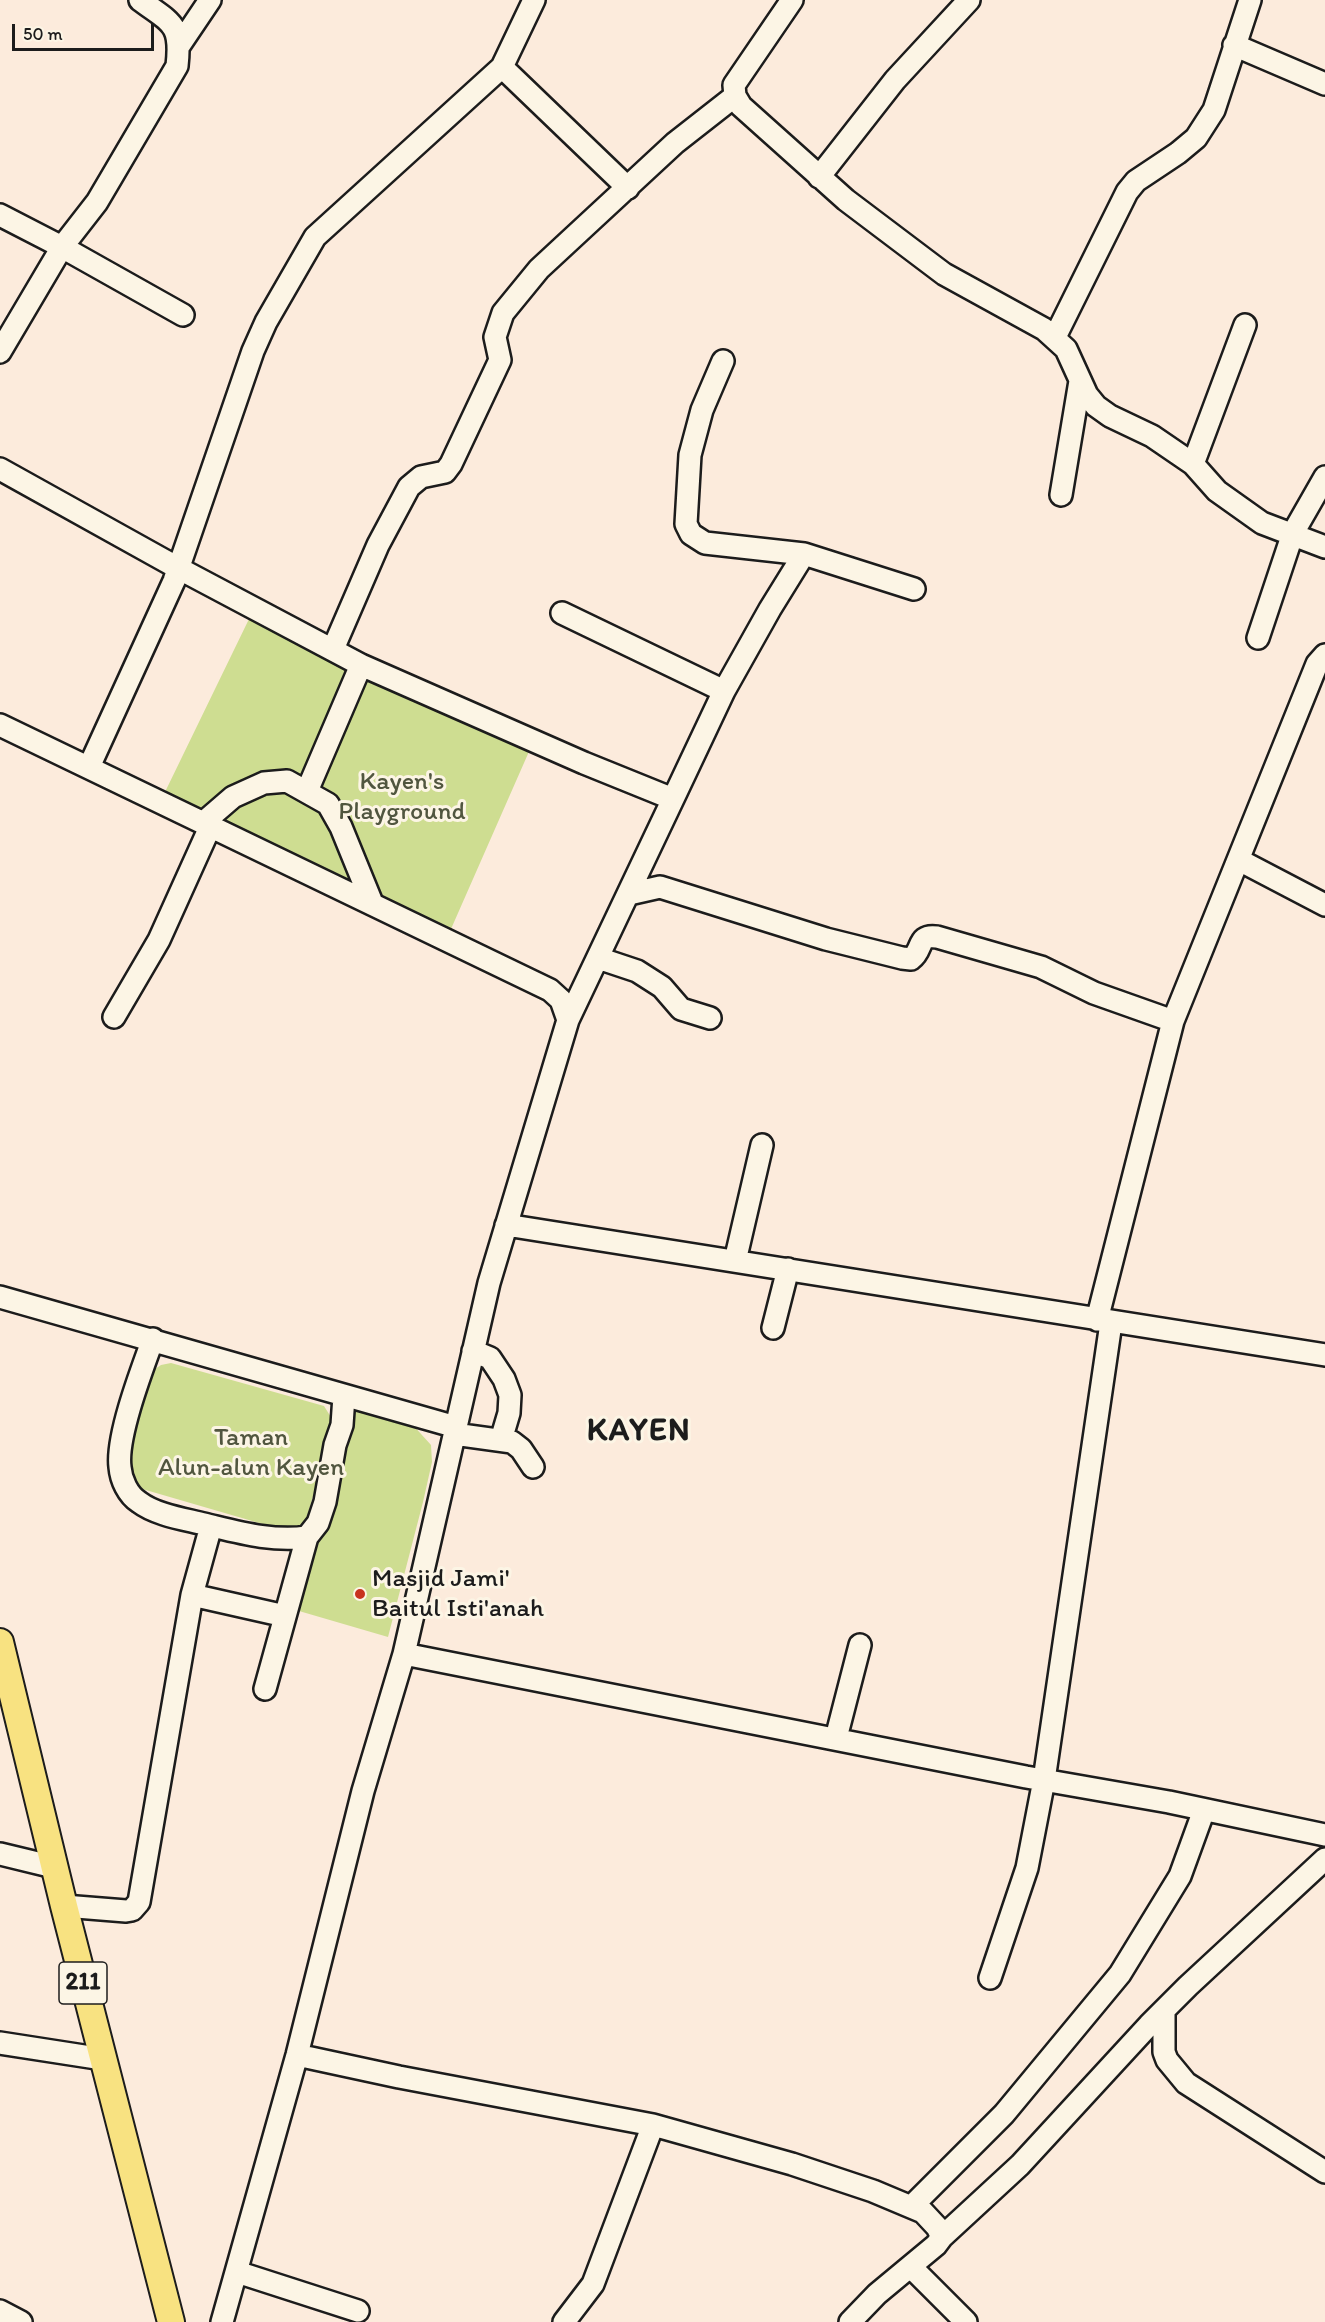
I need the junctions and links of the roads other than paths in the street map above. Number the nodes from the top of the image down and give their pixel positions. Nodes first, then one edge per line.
1 (140, 0) edge
2 (210, 0) edge
3 (534, 0) edge
4 (792, 0) edge
5 (969, 0) edge
6 (1250, 0) edge
7 (1234, 45) junction
8 (179, 46) junction
9 (502, 67) junction
10 (1325, 84) edge
11 (735, 96) junction
12 (819, 177) junction
13 (628, 188) junction
14 (0, 215) edge
15 (62, 247) junction
16 (183, 315) dead end
17 (1245, 325) dead end
18 (1055, 337) junction
19 (0, 352) edge
20 (723, 361) dead end
21 (1080, 381) junction
22 (1193, 464) junction
23 (0, 469) edge
24 (1325, 477) edge
25 (1061, 495) dead end
26 (1293, 533) junction
27 (1325, 548) edge
28 (804, 554) junction
29 (178, 568) junction
30 (914, 589) dead end
31 (562, 613) dead end
32 (1258, 638) dead end
33 (333, 649) junction
34 (1325, 655) edge
35 (361, 665) junction
36 (724, 691) junction
37 (0, 725) edge
38 (89, 767) junction
39 (307, 791) junction
40 (673, 799) junction
41 (207, 825) junction
42 (1239, 860) junction
43 (629, 894) junction
44 (372, 903) junction
45 (1325, 905) edge
46 (598, 958) junction
47 (114, 1017) dead end
48 (710, 1018) dead end
49 (568, 1020) junction
50 (1173, 1021) junction
51 (762, 1144) dead end
52 (506, 1226) junction
53 (735, 1261) junction
54 (788, 1269) junction
55 (0, 1297) edge
56 (1104, 1322) junction
57 (773, 1328) dead end
58 (153, 1340) junction
59 (473, 1352) junction
60 (1325, 1356) edge
61 (344, 1396) junction
62 (455, 1431) junction
63 (501, 1440) junction
64 (533, 1467) dead end
65 (211, 1526) junction
66 (307, 1537) junction
67 (192, 1595) junction
68 (285, 1616) junction
69 (0, 1642) edge
70 (860, 1645) dead end
71 (404, 1654) junction
72 (265, 1689) dead end
73 (836, 1738) junction
74 (1044, 1780) junction
75 (1204, 1810) junction
76 (1318, 1834) edge
77 (0, 1854) edge
78 (1325, 1859) edge
79 (54, 1867) junction
80 (64, 1906) junction
81 (990, 1978) dead end
82 (1164, 2013) junction
83 (0, 2043) edge
84 (297, 2055) junction
85 (103, 2059) junction
86 (653, 2125) junction
87 (1325, 2172) edge
88 (929, 2220) junction
89 (911, 2267) junction
90 (237, 2271) junction
91 (0, 2311) edge
92 (358, 2311) dead end
93 (21, 2322) edge
94 (171, 2322) edge
95 (222, 2322) edge
96 (564, 2322) edge
97 (850, 2322) edge
98 (966, 2322) edge

1 - 8 street
2 - 8 street
3 - 9 street
4 - 11 street
5 - 12 street
6 - 7 street
7 - 10 street
7 - 18 street
8 - 15 street
9 - 13 street
9 - 29 street
11 - 12 street
11 - 13 street
12 - 18 street
13 - 33 street
14 - 15 street
15 - 16 street
15 - 19 street
17 - 22 street
18 - 21 street
20 - 28 street
21 - 22 street
21 - 25 street
22 - 26 street
23 - 29 street
24 - 26 street
26 - 27 street
26 - 32 street
28 - 30 street
28 - 36 street
29 - 33 street
29 - 38 street
31 - 36 street
33 - 35 street
34 - 42 street
35 - 39 street
35 - 40 street
36 - 40 street
37 - 38 street
38 - 41 street
39 - 41 street
39 - 44 street
40 - 43 street
41 - 44 street
41 - 47 street
42 - 45 street
42 - 50 street
43 - 46 street
43 - 50 street
44 - 49 street
46 - 48 street
46 - 49 street
49 - 52 street
50 - 56 street
51 - 53 street
52 - 53 street
52 - 59 street
53 - 54 street
54 - 56 street
54 - 57 street
55 - 58 street
56 - 60 street
56 - 74 street
58 - 61 street
58 - 65 street
59 - 62 street
59 - 63 street
61 - 62 street
61 - 66 street
62 - 63 street
62 - 71 street
63 - 64 street
65 - 66 street
65 - 67 street
66 - 68 street
67 - 68 street
67 - 80 street
68 - 72 street
69 - 79 main road, 211
70 - 73 street
71 - 73 street
71 - 84 street
73 - 74 street
74 - 75 street
74 - 81 street
75 - 76 street
75 - 88 street
77 - 79 street
78 - 82 street
79 - 80 main road, 211
80 - 85 main road, 211
82 - 87 street
82 - 88 street
83 - 85 street
84 - 86 street
84 - 90 street
85 - 94 main road, 211
86 - 88 street
86 - 96 street
88 - 89 street
89 - 97 street
89 - 98 street
90 - 92 street
90 - 95 street
91 - 93 street

